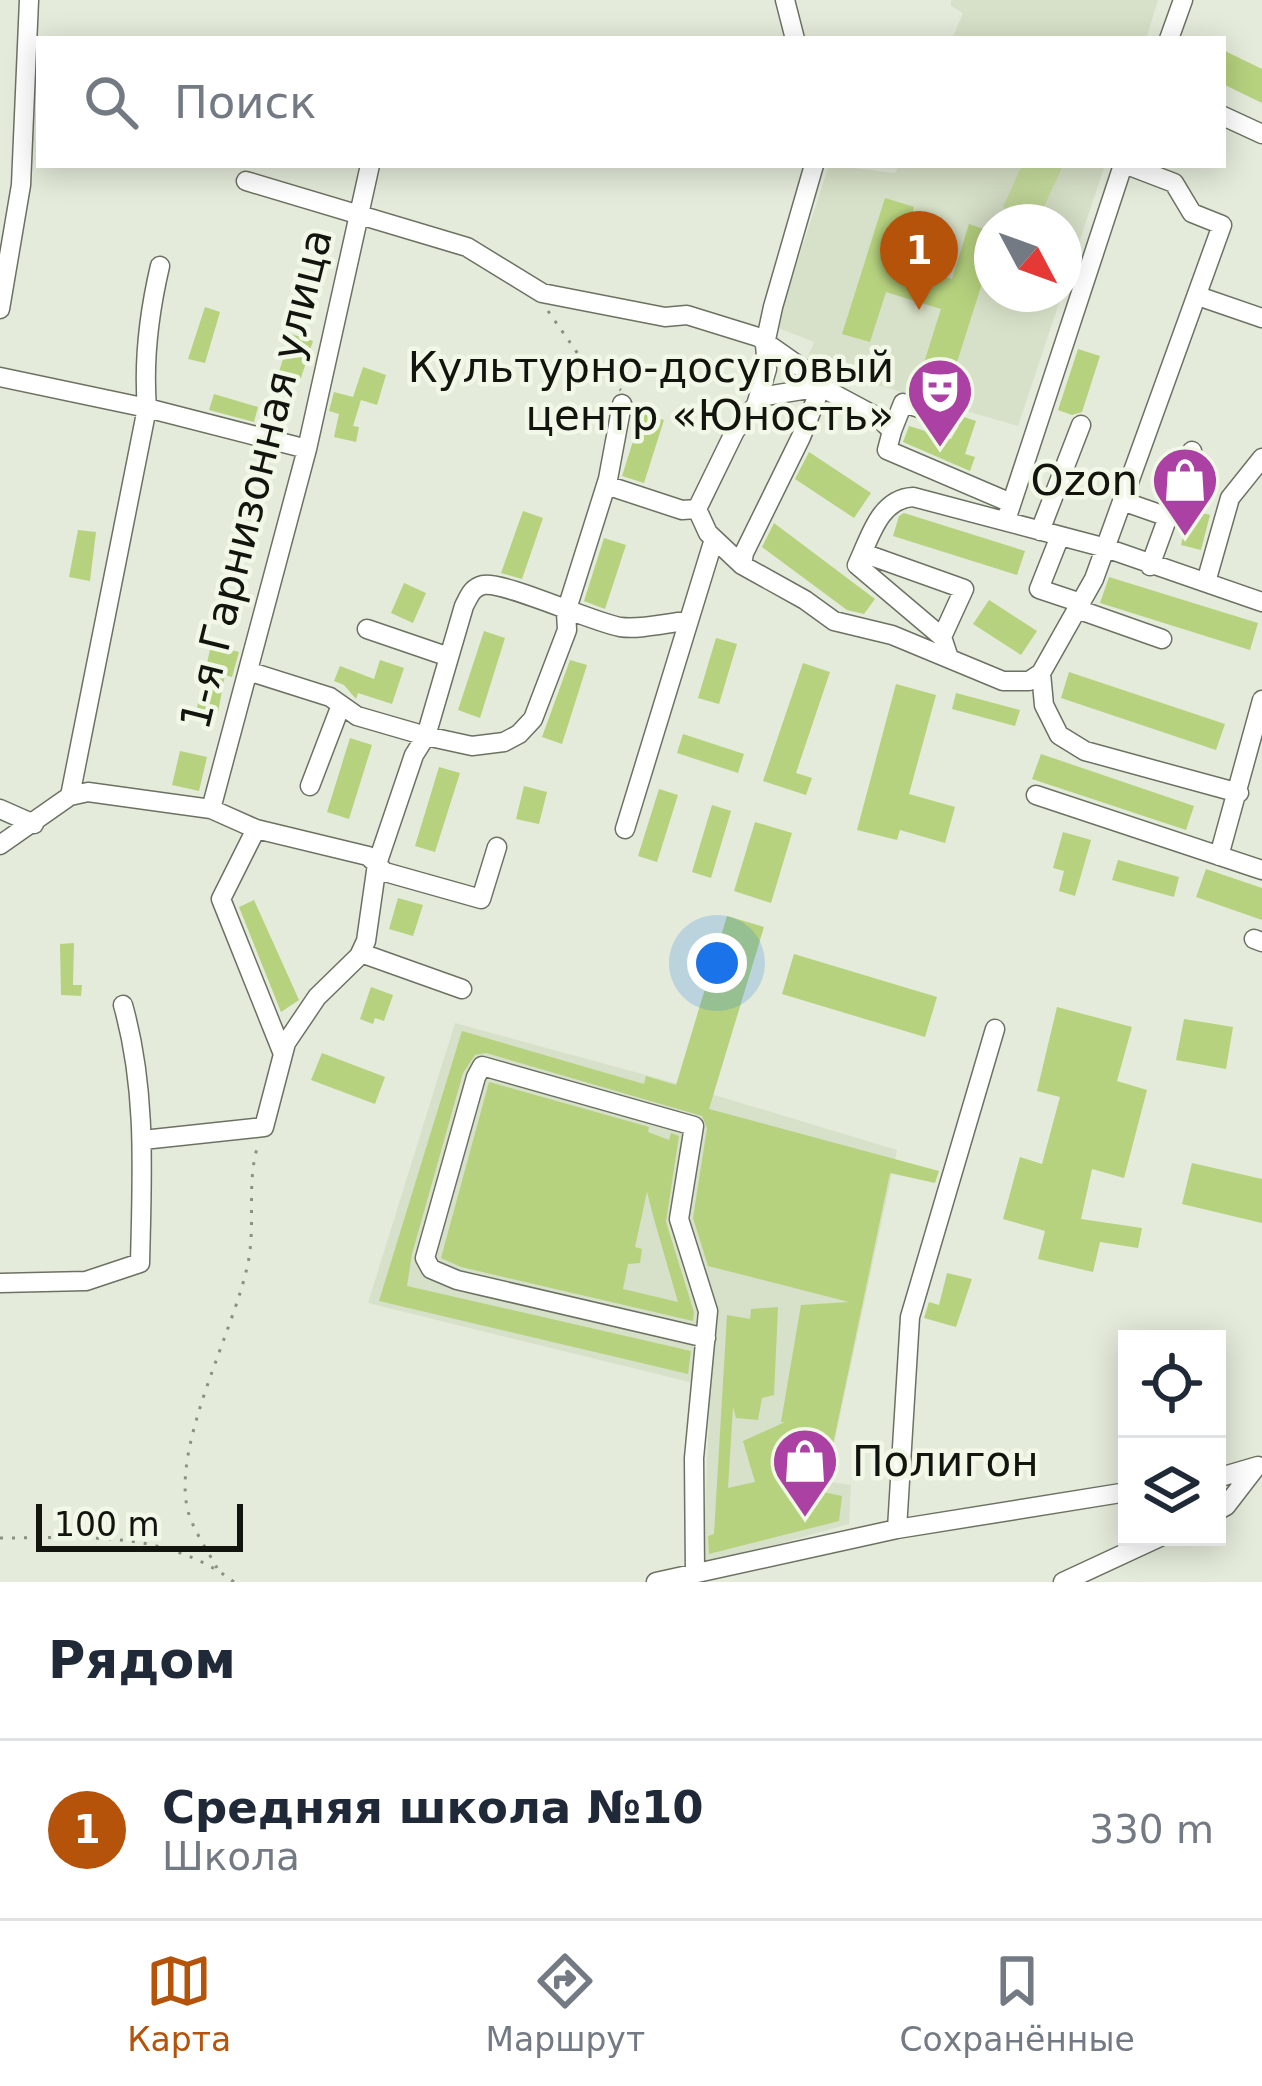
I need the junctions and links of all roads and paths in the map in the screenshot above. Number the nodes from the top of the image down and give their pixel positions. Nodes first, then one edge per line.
1 (28, 0) edge
2 (785, 0) edge
3 (1183, 0) edge
4 (794, 36) edge
5 (1170, 36) edge
6 (1226, 117) edge
7 (1262, 134) edge
8 (369, 168) edge
9 (813, 168) edge
10 (1124, 168) edge
11 (1133, 168) edge
12 (246, 182) dead end
13 (0, 184) edge
14 (21, 185) junction
15 (359, 214) junction
16 (160, 266) dead end
17 (542, 293) junction
18 (1198, 296) junction
19 (0, 309) edge
20 (1262, 318) edge
21 (765, 344) junction
22 (0, 377) edge
23 (821, 387) junction
24 (759, 398) junction
25 (622, 404) joint
26 (148, 408) junction
27 (951, 418) dead end
28 (1081, 425) dead end
29 (888, 430) junction
30 (307, 449) junction
31 (1192, 451) dead end
32 (1262, 458) edge
33 (606, 484) junction
34 (1126, 502) junction
35 (697, 509) junction
36 (1008, 512) junction
37 (1168, 518) junction
38 (1050, 533) junction
39 (714, 538) junction
40 (1106, 548) junction
41 (863, 553) junction
42 (742, 566) junction
43 (1150, 566) junction
44 (1206, 582) junction
45 (1262, 602) edge
46 (904, 604) junction
47 (1079, 606) junction
48 (566, 612) junction
49 (687, 621) junction
50 (367, 629) dead end
51 (892, 635) junction
52 (1162, 639) dead end
53 (945, 646) junction
54 (449, 657) junction
55 (248, 670) junction
56 (1041, 673) junction
57 (1262, 700) edge
58 (341, 705) junction
59 (426, 736) junction
60 (310, 786) dead end
61 (1239, 793) junction
62 (1036, 795) dead end
63 (70, 796) junction
64 (0, 808) edge
65 (211, 809) junction
66 (34, 824) junction
67 (256, 830) junction
68 (625, 830) dead end
69 (0, 845) edge
70 (497, 847) dead end
71 (1219, 856) junction
72 (376, 864) junction
73 (1262, 870) edge
74 (361, 952) junction
75 (462, 989) dead end
76 (123, 1005) dead end
77 (995, 1029) dead end
78 (284, 1054) junction
79 (264, 1126) junction
80 (143, 1140) junction
81 (0, 1283) edge
82 (706, 1338) junction
83 (1259, 1465) edge
84 (1226, 1475) edge
85 (1118, 1493) edge
86 (1226, 1506) edge
87 (897, 1529) junction
88 (0, 1538) edge
89 (1144, 1546) edge
90 (217, 1568) junction
91 (695, 1573) junction
92 (1091, 1575) edge
93 (234, 1582) edge
94 (656, 1582) edge
95 (1063, 1582) edge

1 - 14 street
2 - 4 street
3 - 5 street
6 - 7 street
8 - 15 street, 1-я Гарнизонная улица
9 - 21 street
10 - 36 street
11 - 18 street
12 - 15 street
13 - 14 street
14 - 19 street
15 - 17 street
15 - 30 street, 1-я Гарнизонная улица
16 - 26 street
17 - 21 street
17 - 25 path
18 - 20 street
18 - 34 street
21 - 23 street
21 - 24 street
22 - 26 street
23 - 24 street
23 - 29 street
23 - 42 street
24 - 35 street
25 - 33 street
26 - 30 street
26 - 63 street
27 - 29 street
28 - 38 street
29 - 36 street
30 - 55 street, 1-я Гарнизонная улица
31 - 37 street
32 - 44 street
33 - 35 street
33 - 48 street
34 - 37 street
34 - 40 street
35 - 39 street
36 - 38 street
36 - 41 street
37 - 43 street
38 - 40 street
38 - 47 street
39 - 42 street
39 - 49 street
40 - 43 street
40 - 47 street
41 - 46 street
41 - 53 street
42 - 51 street
43 - 44 street
44 - 45 street
46 - 51 street
46 - 53 street
47 - 52 street
47 - 56 street
48 - 49 street
48 - 54 street
48 - 59 street
49 - 68 street
50 - 54 street
51 - 53 street
53 - 56 street
54 - 59 street
55 - 58 street
55 - 65 street, 1-я Гарнизонная улица
56 - 61 street
57 - 61 street
58 - 59 street
58 - 60 street
59 - 72 street
61 - 71 street
62 - 71 street
63 - 65 street
63 - 66 street
64 - 66 street
65 - 67 street
66 - 69 street
67 - 72 street
67 - 78 street
70 - 72 street
71 - 73 street
72 - 74 street
74 - 75 street
74 - 78 street
76 - 80 street
77 - 87 street
78 - 79 street
79 - 80 street
79 - 90 path
80 - 81 street
82 - 82 street
82 - 91 street
83 - 84 street
83 - 86 street
85 - 87 street
87 - 91 street
88 - 90 path
89 - 92 street
90 - 93 path
91 - 94 street
92 - 95 street

